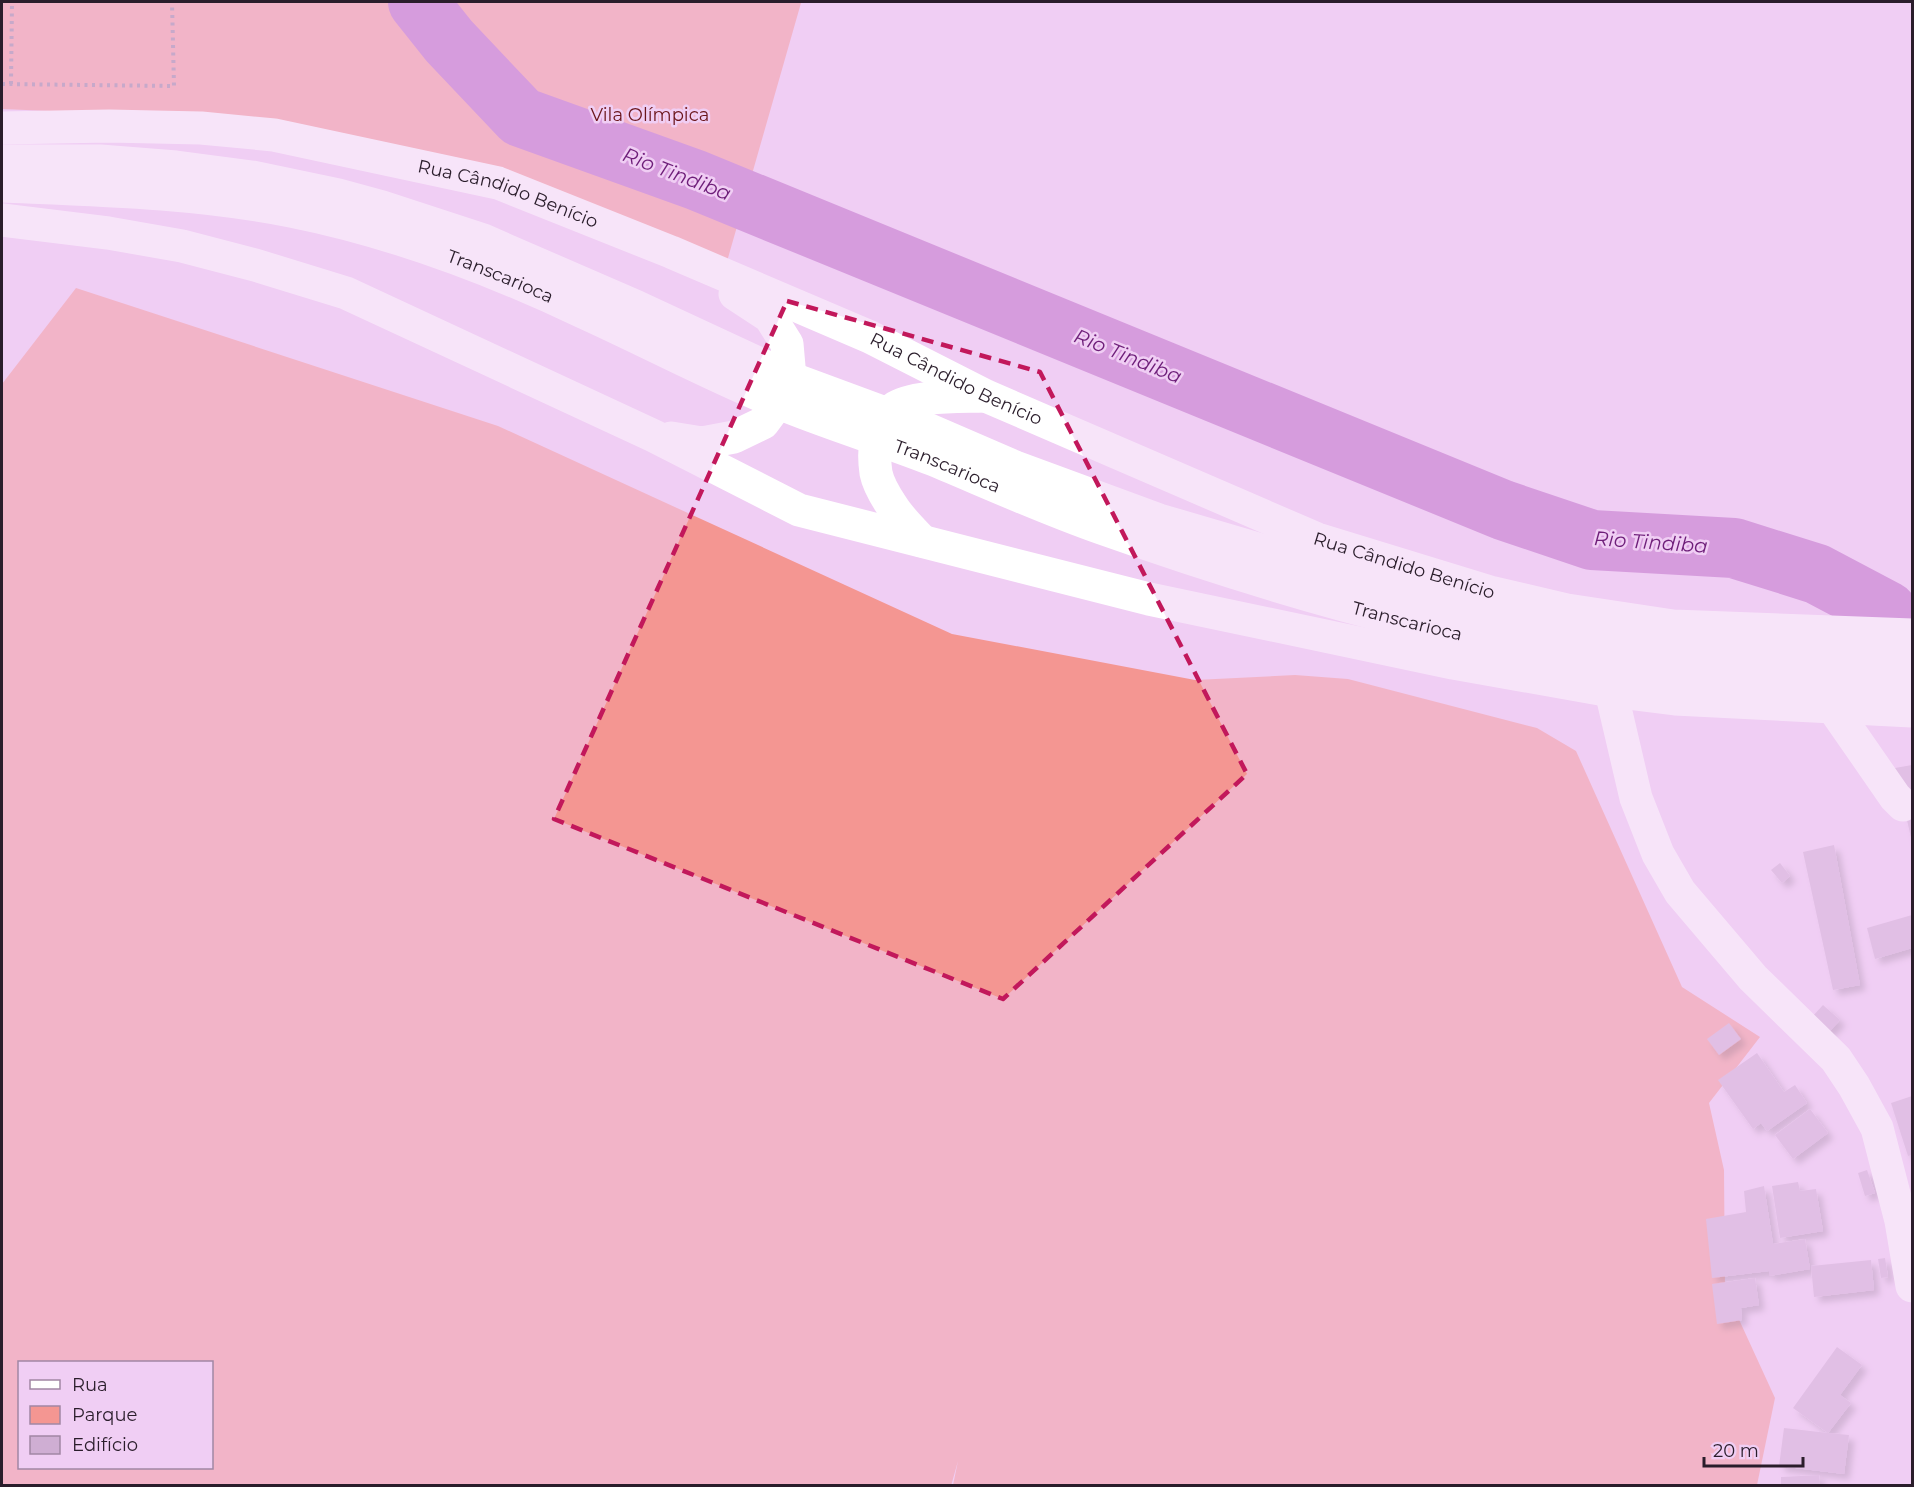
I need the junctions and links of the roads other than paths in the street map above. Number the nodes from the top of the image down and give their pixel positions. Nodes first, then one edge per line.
1 (2, 128) edge
2 (2, 161) edge
3 (2, 186) edge
4 (2, 220) edge
5 (671, 252) junction
6 (784, 390) junction
7 (986, 396) junction
8 (882, 426) junction
9 (654, 436) junction
10 (922, 541) junction
11 (1912, 634) edge
12 (1912, 658) edge
13 (1912, 687) edge
14 (1611, 691) junction
15 (1834, 709) junction
16 (1912, 711) edge
17 (1903, 805) dead end
18 (1907, 1223) edge
19 (1912, 1286) edge

1 - 5 main road, Rua Cândido Benício
2 - 6 main road, Transcarioca
3 - 6 main road, Transcarioca
4 - 9 main road
5 - 6 main road
5 - 7 main road, Rua Cândido Benício
6 - 8 main road, Transcarioca
6 - 9 main road
7 - 8 main road
7 - 11 main road, Rua Cândido Benício
8 - 10 main road
8 - 12 main road, Transcarioca
8 - 13 main road, Transcarioca
9 - 10 main road
10 - 14 main road
14 - 15 main road
14 - 18 main road
15 - 16 main road
15 - 17 main road
18 - 19 main road

